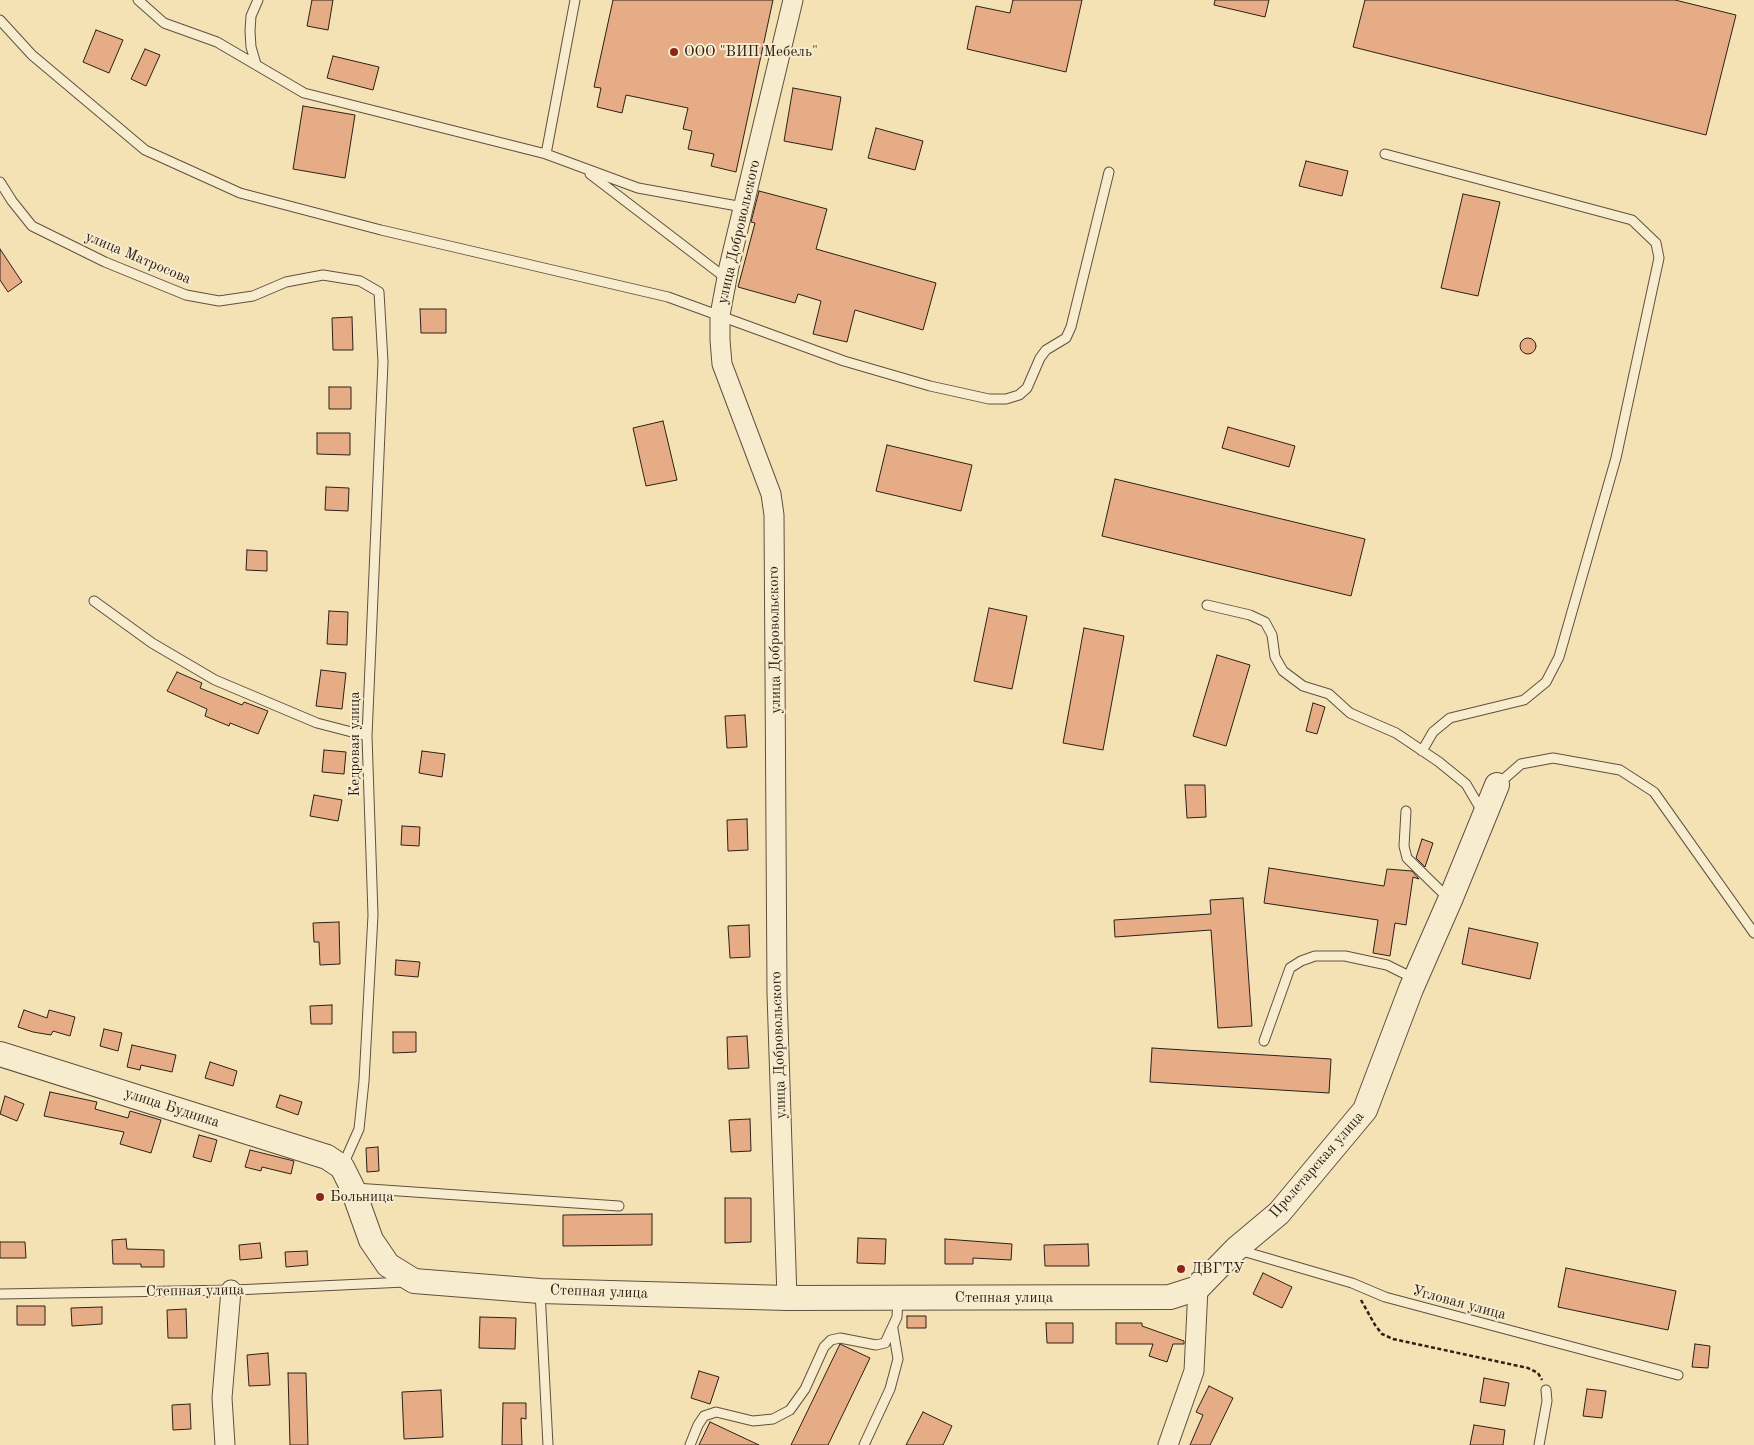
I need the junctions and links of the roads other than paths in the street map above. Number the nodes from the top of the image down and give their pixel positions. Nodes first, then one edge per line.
1 (138, 0) edge
2 (258, 0) edge
3 (575, 0) edge
4 (793, 0) edge
5 (0, 20) edge
6 (256, 64) junction
7 (546, 154) junction
8 (1385, 154) dead end
9 (581, 167) junction
10 (1109, 172) dead end
11 (0, 182) edge
12 (744, 207) junction
13 (727, 279) junction
14 (720, 314) junction
15 (382, 317) joint
16 (94, 601) dead end
17 (1207, 604) dead end
18 (367, 736) junction
19 (1422, 750) junction
20 (1497, 785) joint
21 (1406, 811) dead end
22 (1484, 815) junction
23 (1450, 900) junction
24 (1754, 933) edge
25 (1415, 979) junction
26 (1264, 1041) dead end
27 (0, 1054) edge
28 (347, 1177) junction
29 (619, 1206) dead end
30 (1236, 1249) junction
31 (414, 1281) junction
32 (1198, 1288) junction
33 (231, 1290) junction
34 (540, 1290) junction
35 (0, 1294) edge
36 (787, 1298) junction
37 (898, 1298) junction
38 (893, 1330) junction
39 (1678, 1375) dead end
40 (1546, 1390) road end
41 (225, 1445) edge
42 (548, 1445) edge
43 (690, 1445) edge
44 (864, 1445) edge
45 (1168, 1445) edge
46 (1539, 1445) edge

1 - 6 lane
2 - 6 lane
3 - 7 lane
4 - 12 street, улица Добровольского
5 - 14 lane
6 - 7 lane
7 - 9 lane
8 - 19 lane
9 - 12 lane
9 - 13 lane
10 - 14 lane
11 - 15 lane, улица Матросова
12 - 13 street, улица Добровольского
13 - 14 street, улица Добровольского
14 - 36 street, улица Добровольского
15 - 18 lane, Кедровая улица
16 - 18 lane
17 - 19 lane
18 - 28 lane, Кедровая улица
19 - 22 lane
20 - 22 street, Пролетарская улица
20 - 24 lane
21 - 23 lane
22 - 23 street, Пролетарская улица
23 - 25 street, Пролетарская улица
25 - 26 lane
25 - 30 street, Пролетарская улица
27 - 28 street, улица Будника
28 - 29 lane
28 - 31 street
30 - 32 street, Пролетарская улица
30 - 39 lane, Угловая улица
31 - 33 lane, Степная улица
31 - 34 street, Степная улица
32 - 37 street, Степная улица
32 - 45 street
33 - 35 lane, Степная улица
33 - 41 street
34 - 36 street, Степная улица
34 - 42 lane
36 - 37 street, Степная улица
37 - 38 lane
38 - 43 lane
38 - 44 lane
40 - 46 lane

